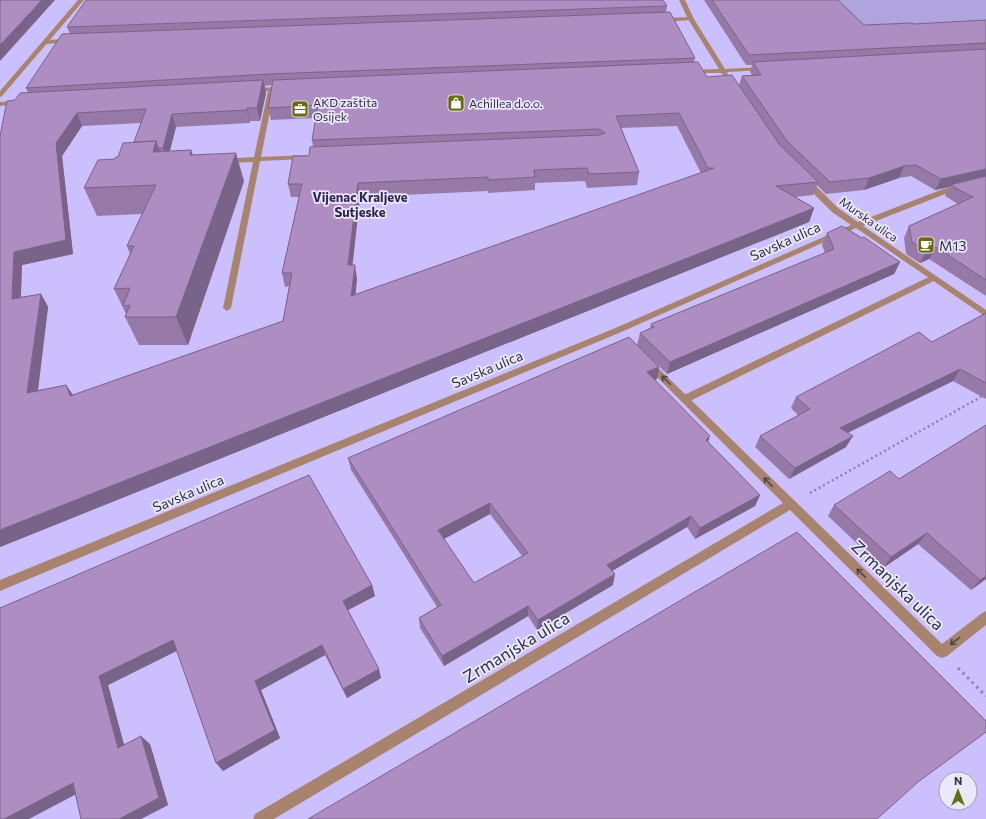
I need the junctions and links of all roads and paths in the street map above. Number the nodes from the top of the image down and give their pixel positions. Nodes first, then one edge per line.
1 (682, 0) edge
2 (82, 1) edge
3 (691, 19) junction
4 (651, 20) edge
5 (80, 40) edge
6 (46, 42) junction
7 (770, 68) edge
8 (723, 70) junction
9 (683, 72) edge
10 (731, 83) edge
11 (295, 88) edge
12 (272, 89) junction
13 (248, 90) edge
14 (0, 96) edge
15 (28, 102) edge
16 (0, 104) edge
17 (312, 157) edge
18 (257, 159) junction
19 (219, 162) edge
20 (802, 176) edge
21 (986, 182) edge
22 (857, 225) junction
23 (933, 278) junction
24 (227, 308) dead end
25 (986, 314) edge
26 (616, 331) junction
27 (627, 341) edge
28 (643, 357) edge
29 (986, 394) edge
30 (685, 399) junction
31 (791, 504) junction
32 (0, 586) edge
33 (986, 617) edge
34 (942, 652) junction
35 (986, 696) edge
36 (260, 819) edge

1 - 3 street
2 - 6 street
3 - 4 street
3 - 8 street
5 - 6 street
6 - 14 street
7 - 8 street
8 - 9 street
8 - 10 street
11 - 12 street
12 - 13 street
12 - 18 street
15 - 16 street
17 - 18 street
18 - 19 street
18 - 24 street
20 - 22 street, Murska ulica
21 - 22 street, Savska ulica
22 - 23 street, Murska ulica
22 - 26 street, Savska ulica
23 - 25 street, Murska ulica
23 - 30 street
26 - 27 street
26 - 32 street, Savska ulica
30 -> 28 street, Zrmanjska ulica
29 - 31 path
31 -> 30 street, Zrmanjska ulica
34 -> 31 street, Zrmanjska ulica
31 - 36 street, Zrmanjska ulica
33 -> 34 street, Zrmanjska ulica
34 - 35 path

